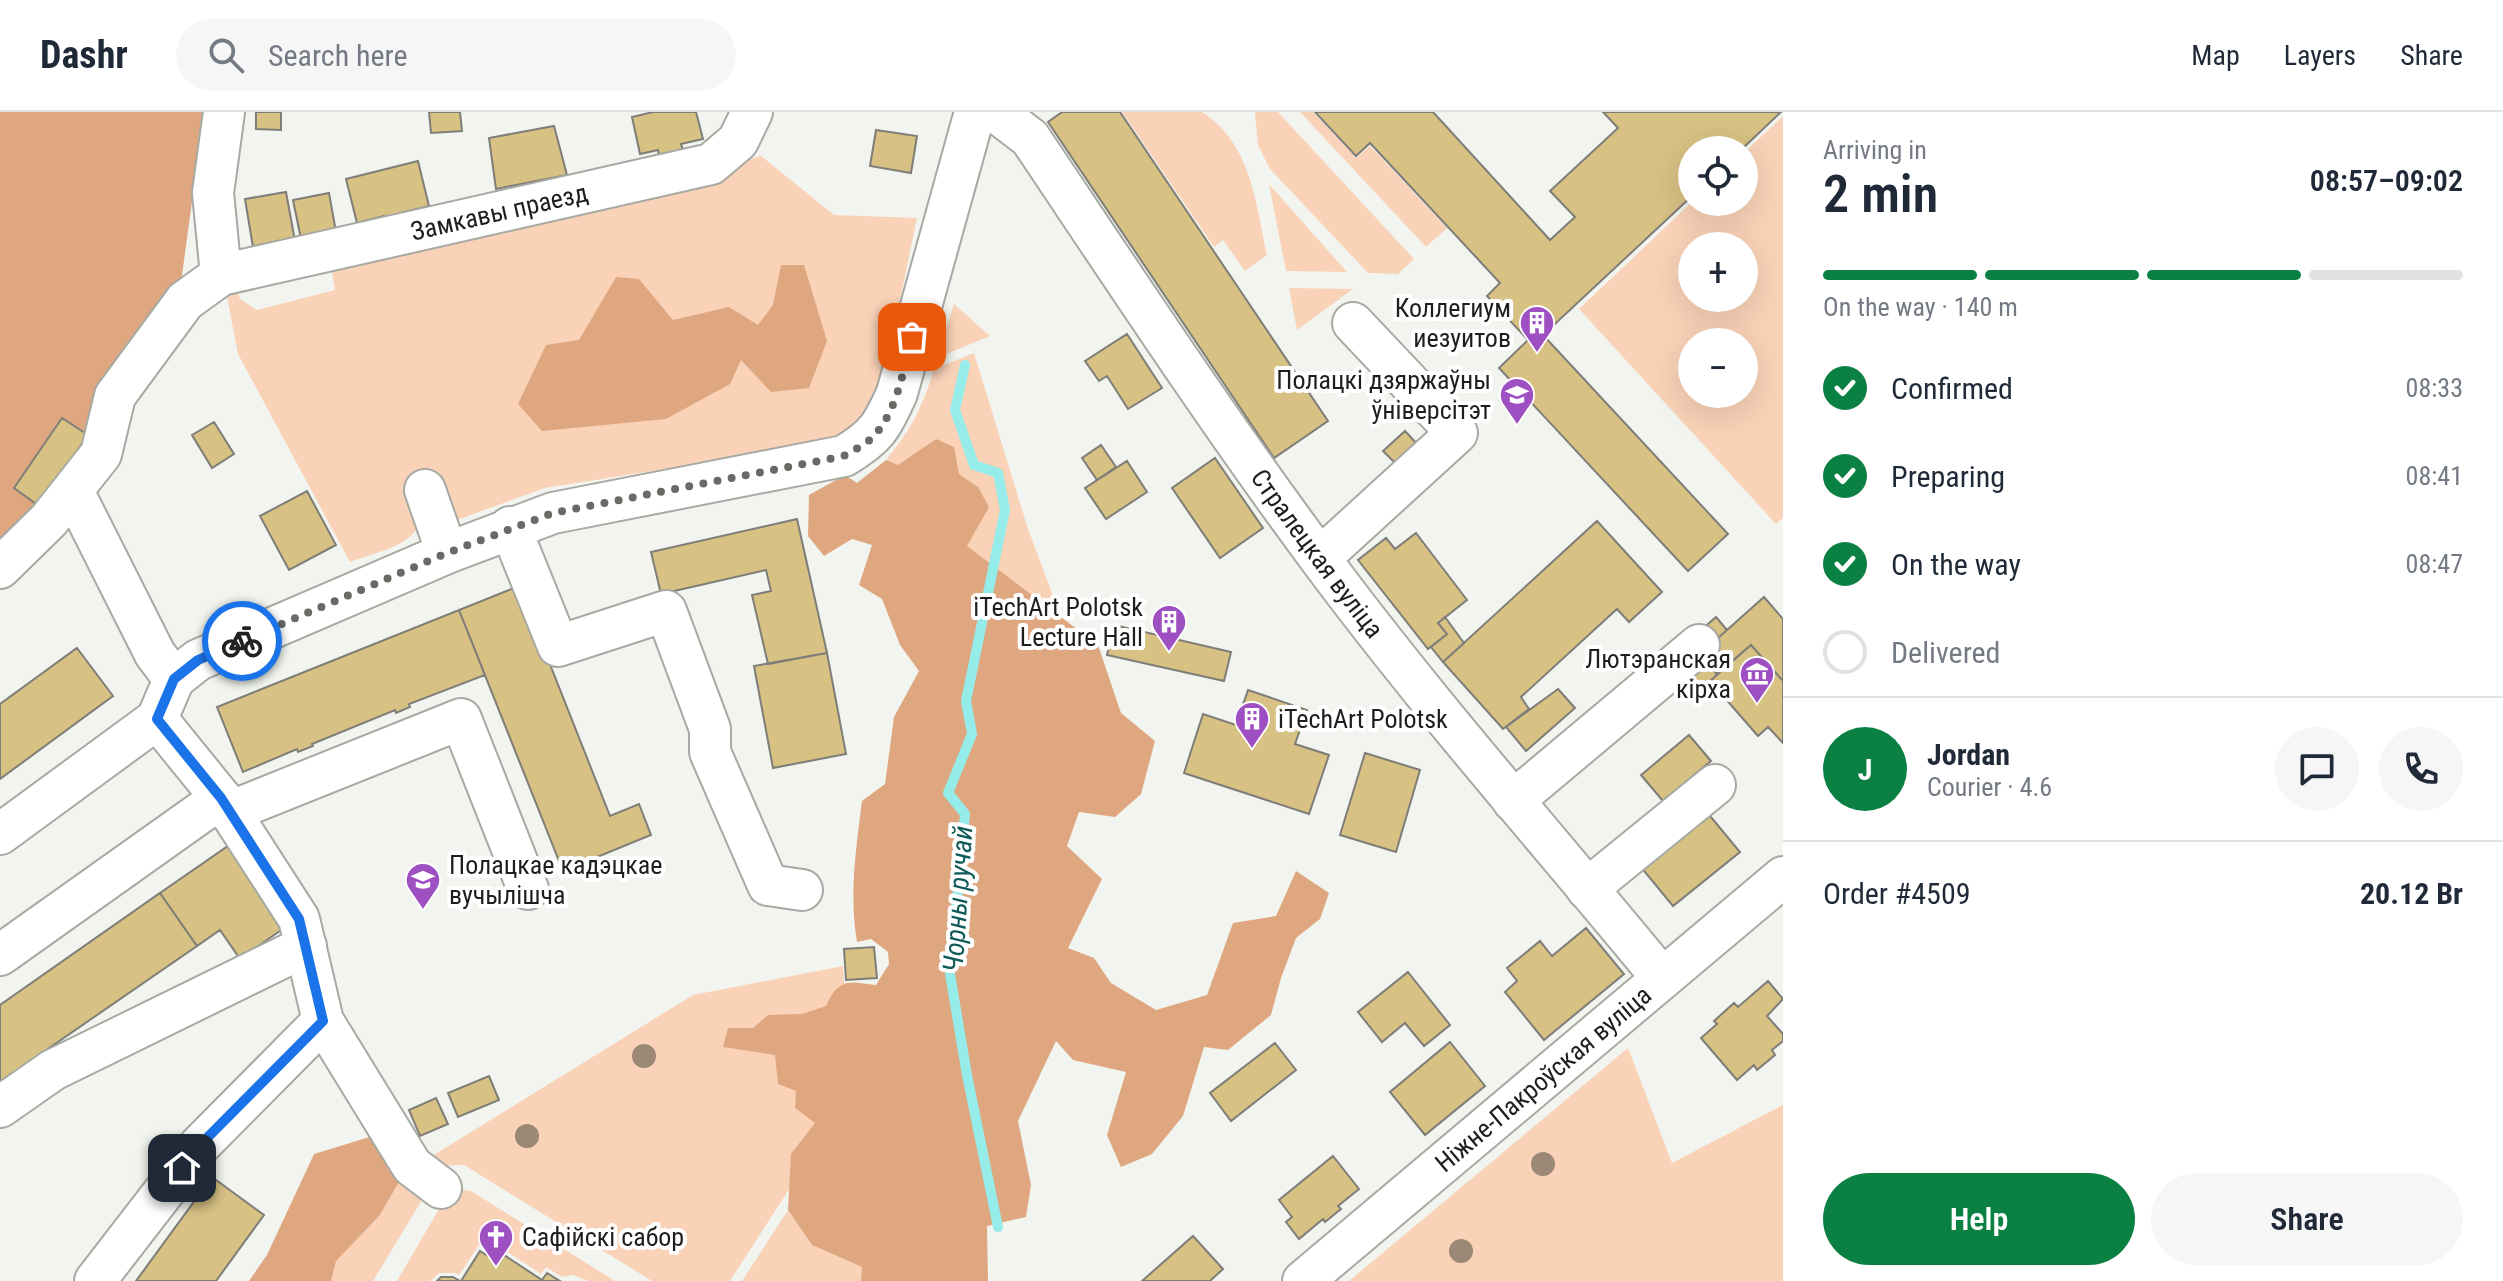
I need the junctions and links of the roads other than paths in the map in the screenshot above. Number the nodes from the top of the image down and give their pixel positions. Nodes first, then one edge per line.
1 (224, 112) edge
2 (752, 112) edge
3 (975, 112) edge
4 (996, 112) edge
5 (221, 275) junction
6 (1353, 323) dead end
7 (425, 490) dead end
8 (73, 491) junction
9 (510, 527) junction
10 (447, 553) junction
11 (1320, 558) junction
12 (0, 568) edge
13 (1699, 645) dead end
14 (174, 679) junction
15 (157, 719) junction
16 (1715, 785) dead end
17 (1513, 801) junction
18 (225, 805) junction
19 (0, 834) edge
20 (1783, 877) edge
21 (528, 889) dead end
22 (1587, 889) junction
23 (802, 890) dead end
24 (306, 946) junction
25 (0, 955) edge
26 (1662, 978) junction
27 (323, 1021) junction
28 (0, 1107) edge
29 (441, 1188) dead end
30 (95, 1281) edge
31 (1303, 1281) edge

1 - 5 street
2 - 5 street, Замкавы праезд
3 - 9 street
4 - 11 street, Стралецкая вуліца
5 - 8 street
6 - 11 street
7 - 10 street
8 - 12 street
8 - 14 street
9 - 10 street
9 - 23 street
10 - 14 street
11 - 17 street, Стралецкая вуліца
13 - 17 street
14 - 15 street
15 - 18 street
15 - 19 street
16 - 22 street
17 - 22 street, Стралецкая вуліца
18 - 21 street
18 - 24 street
18 - 25 street
20 - 26 street, Ніжне-Пакроўская вуліца
22 - 26 street, Стралецкая вуліца
24 - 27 street
24 - 28 street
26 - 31 street, Ніжне-Пакроўская вуліца
27 - 29 street
27 - 30 street

